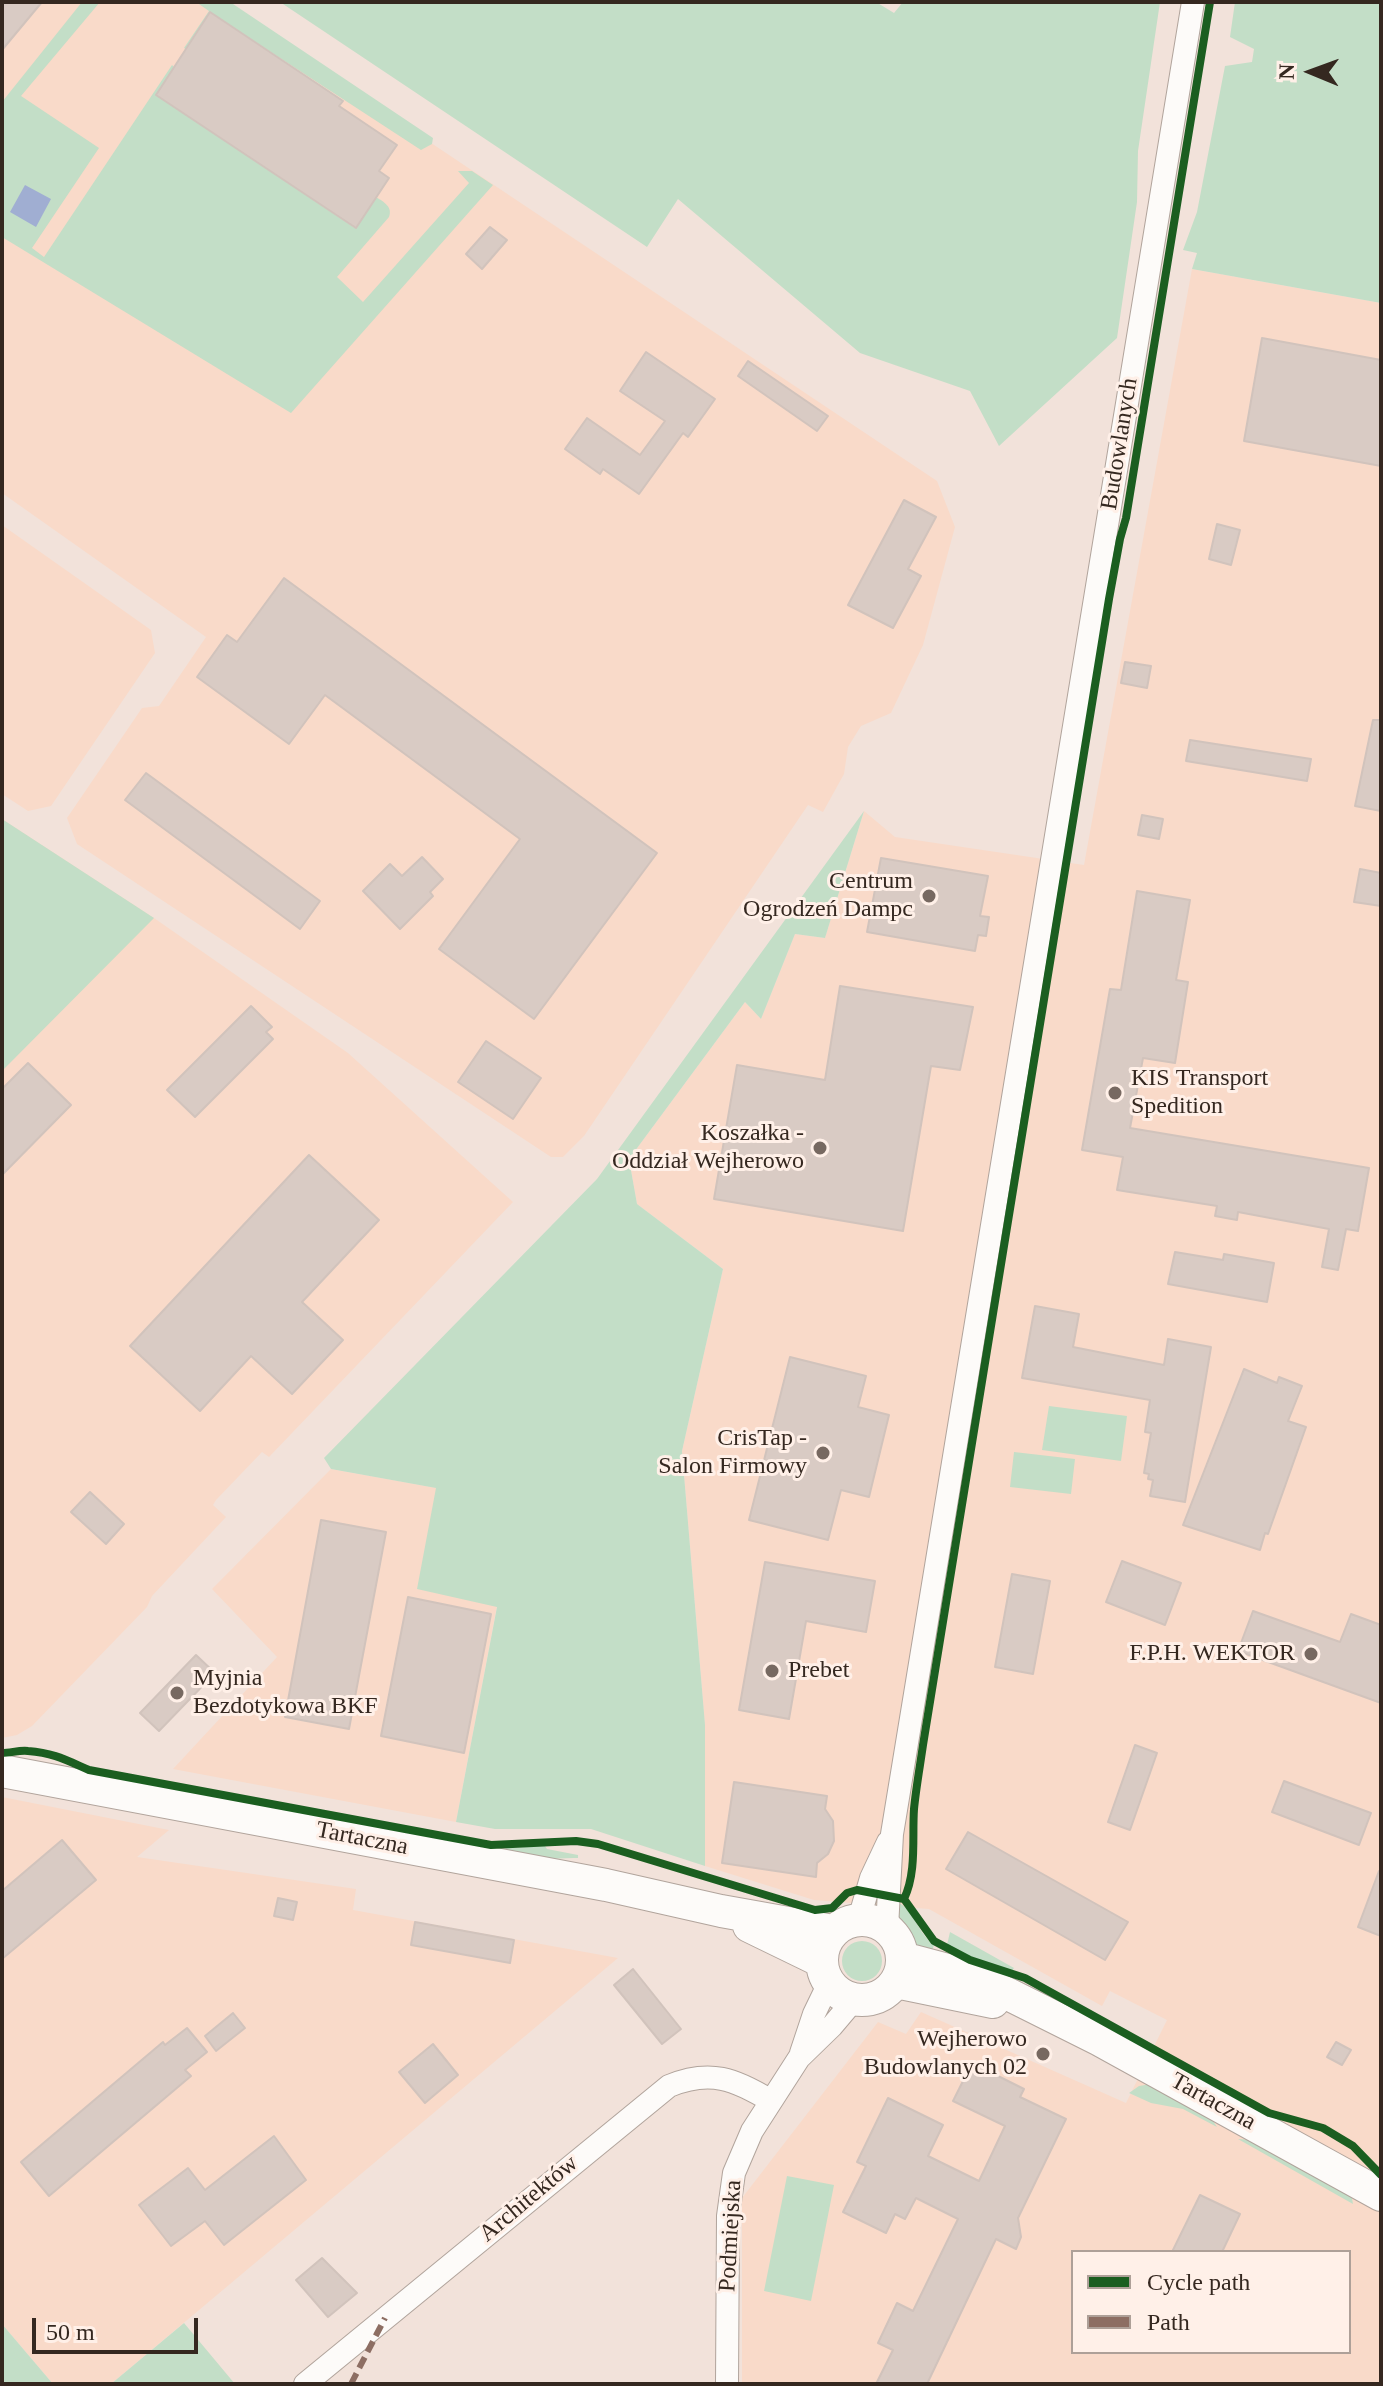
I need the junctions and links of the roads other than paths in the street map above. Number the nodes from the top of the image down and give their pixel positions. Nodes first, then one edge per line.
1 (1193, 2) edge
2 (2, 1771) edge
3 (847, 1954) junction
4 (899, 1970) junction
5 (771, 2101) junction
6 (1381, 2195) edge
7 (305, 2384) edge
8 (727, 2384) edge

1 - 3 street, Budowlanych
2 - 3 street, Tartaczna
3 - 4 street
3 - 4 street
3 - 5 street, Podmiejska
4 - 6 street, Tartaczna
5 - 7 street, Architektów
5 - 8 street, Podmiejska

